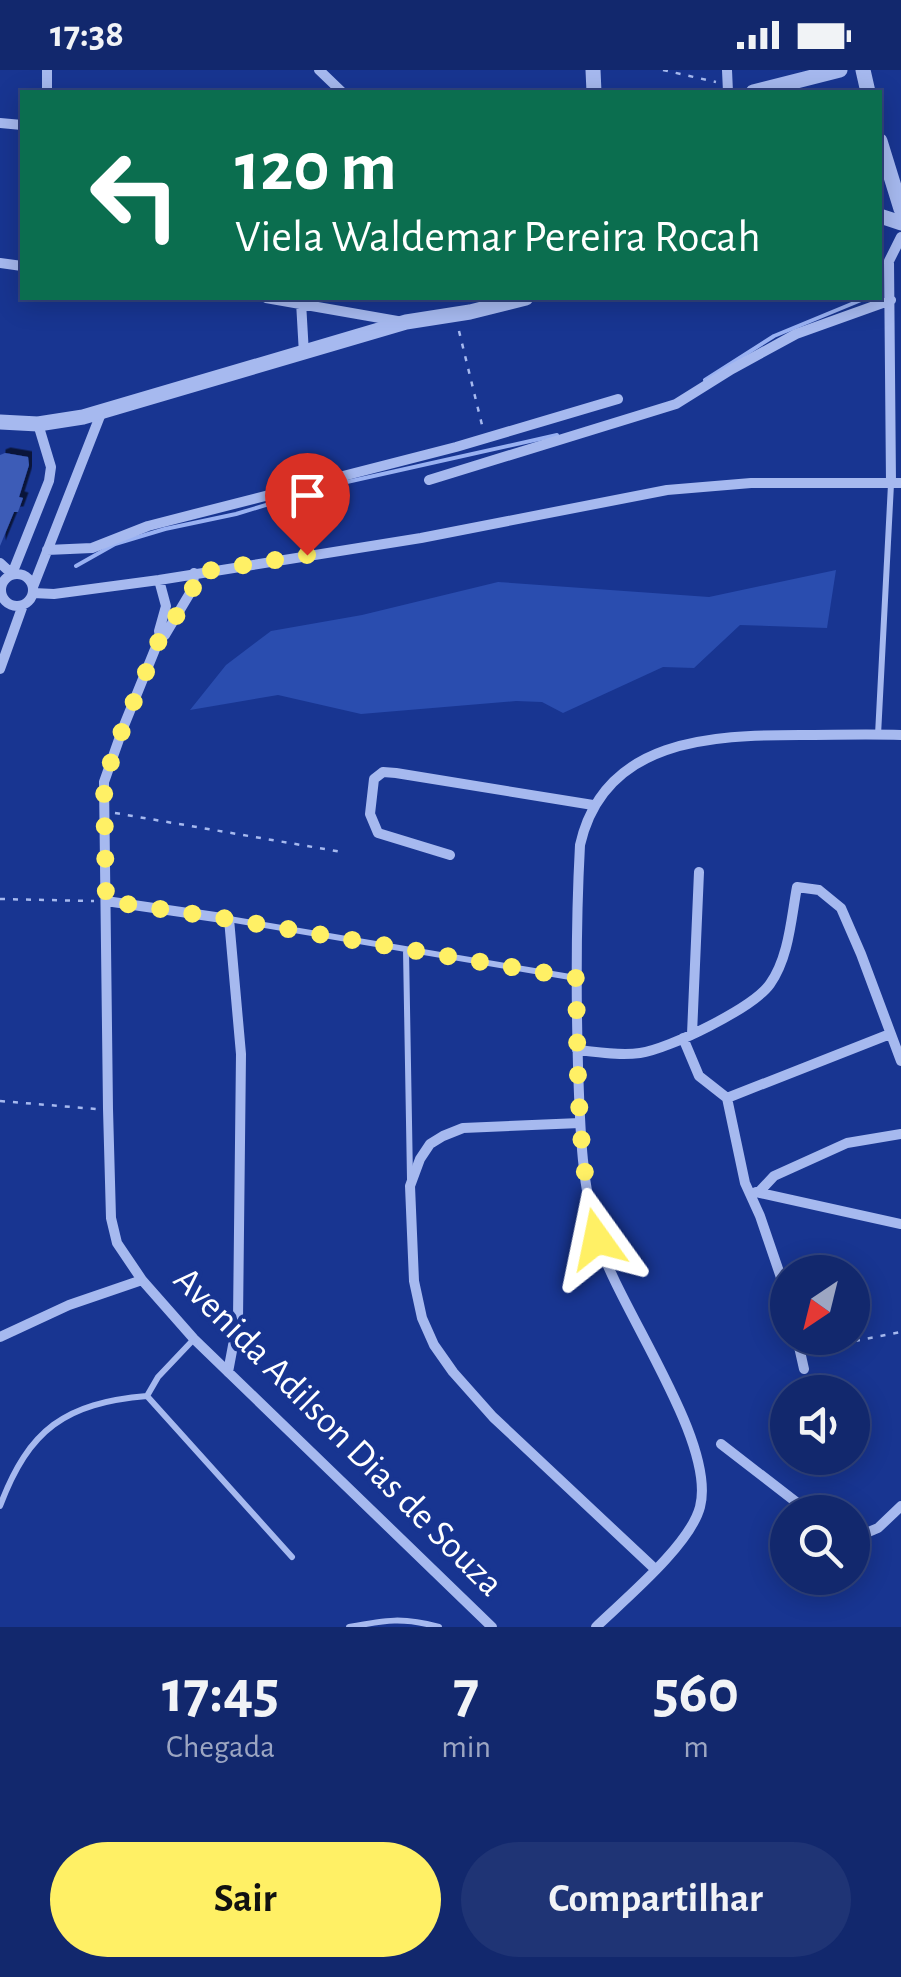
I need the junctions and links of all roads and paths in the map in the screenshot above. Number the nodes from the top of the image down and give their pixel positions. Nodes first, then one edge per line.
1 (320, 70) edge
2 (663, 70) edge
3 (727, 70) edge
4 (840, 70) edge
5 (728, 88) edge
6 (340, 90) edge
7 (761, 90) edge
8 (882, 167) edge
9 (900, 202) edge
10 (901, 237) edge
11 (895, 260) edge
12 (284, 300) edge
13 (514, 300) edge
14 (890, 300) junction
15 (302, 302) junction
16 (464, 308) edge
17 (406, 322) junction
18 (896, 347) edge
19 (304, 354) junction
20 (618, 399) dead end
21 (102, 411) junction
22 (0, 422) edge
23 (38, 424) junction
24 (486, 439) junction
25 (428, 480) dead end
26 (896, 483) edge
27 (47, 550) junction
28 (0, 562) edge
29 (194, 573) junction
30 (12, 574) junction
31 (159, 580) junction
32 (33, 590) junction
33 (0, 594) edge
34 (23, 605) junction
35 (160, 638) junction
36 (0, 669) edge
37 (878, 734) junction
38 (901, 735) edge
39 (594, 804) junction
40 (104, 810) junction
41 (342, 852) dead end
42 (450, 855) dead end
43 (700, 872) dead end
44 (0, 899) edge
45 (106, 901) junction
46 (229, 919) junction
47 (406, 950) junction
48 (576, 978) junction
49 (890, 1034) junction
50 (687, 1036) junction
51 (578, 1050) junction
52 (901, 1061) edge
53 (727, 1098) junction
54 (0, 1101) edge
55 (108, 1110) junction
56 (580, 1123) junction
57 (901, 1134) edge
58 (410, 1186) junction
59 (753, 1191) junction
60 (901, 1224) edge
61 (773, 1255) edge
62 (142, 1280) junction
63 (901, 1332) edge
64 (0, 1337) edge
65 (870, 1337) edge
66 (194, 1339) junction
67 (801, 1355) edge
68 (804, 1369) dead end
69 (228, 1372) junction
70 (146, 1396) junction
71 (721, 1444) dead end
72 (787, 1495) edge
73 (0, 1506) edge
74 (901, 1506) edge
75 (870, 1532) edge
76 (292, 1557) dead end
77 (656, 1568) junction
78 (350, 1627) edge
79 (439, 1627) edge
80 (492, 1627) edge
81 (596, 1627) edge

1 - 6 street
2 - 5 path
3 - 5 street
4 - 7 street
8 - 9 street
10 - 11 street
11 - 14 street
12 - 15 street
13 - 16 street
14 - 18 street
14 - 25 street
15 - 17 street
15 - 19 street
16 - 17 street
16 - 24 path
17 - 19 street
18 - 26 street
19 - 21 street
20 - 24 street
21 - 23 street
21 - 27 street
22 - 23 street
23 - 30 street
24 - 27 street
26 - 29 street
26 - 37 lane
27 - 32 street
28 - 30 street
29 - 31 street
29 - 35 street, Avenida Adilson Dias de Souza
30 - 32 street
30 - 33 street
31 - 32 street
31 - 35 street, Avenida Adilson Dias de Souza
32 - 34 street
33 - 34 street
34 - 36 street
35 - 40 street, Avenida Adilson Dias de Souza
37 - 38 street
37 - 39 street
39 - 42 street
39 - 48 street
40 - 41 path
40 - 45 street, Avenida Adilson Dias de Souza
43 - 50 street
44 - 45 path
45 - 46 street
45 - 55 street, Avenida Adilson Dias de Souza
46 - 47 lane
46 - 69 street
47 - 48 lane
47 - 58 lane
48 - 51 street
49 - 50 street
49 - 52 street
49 - 53 street
50 - 51 street
50 - 53 street
51 - 56 street
53 - 59 street
54 - 55 path
55 - 62 street, Avenida Adilson Dias de Souza
56 - 58 street
56 - 77 street
57 - 59 street
58 - 77 street
59 - 60 street
59 - 61 street
62 - 64 street
62 - 66 street, Avenida Adilson Dias de Souza
63 - 65 path
66 - 69 street, Avenida Adilson Dias de Souza
66 - 70 lane
67 - 68 street
69 - 80 street, Avenida Adilson Dias de Souza
70 - 73 lane
70 - 76 lane
71 - 72 street
74 - 75 street
77 - 81 street
78 - 79 lane

